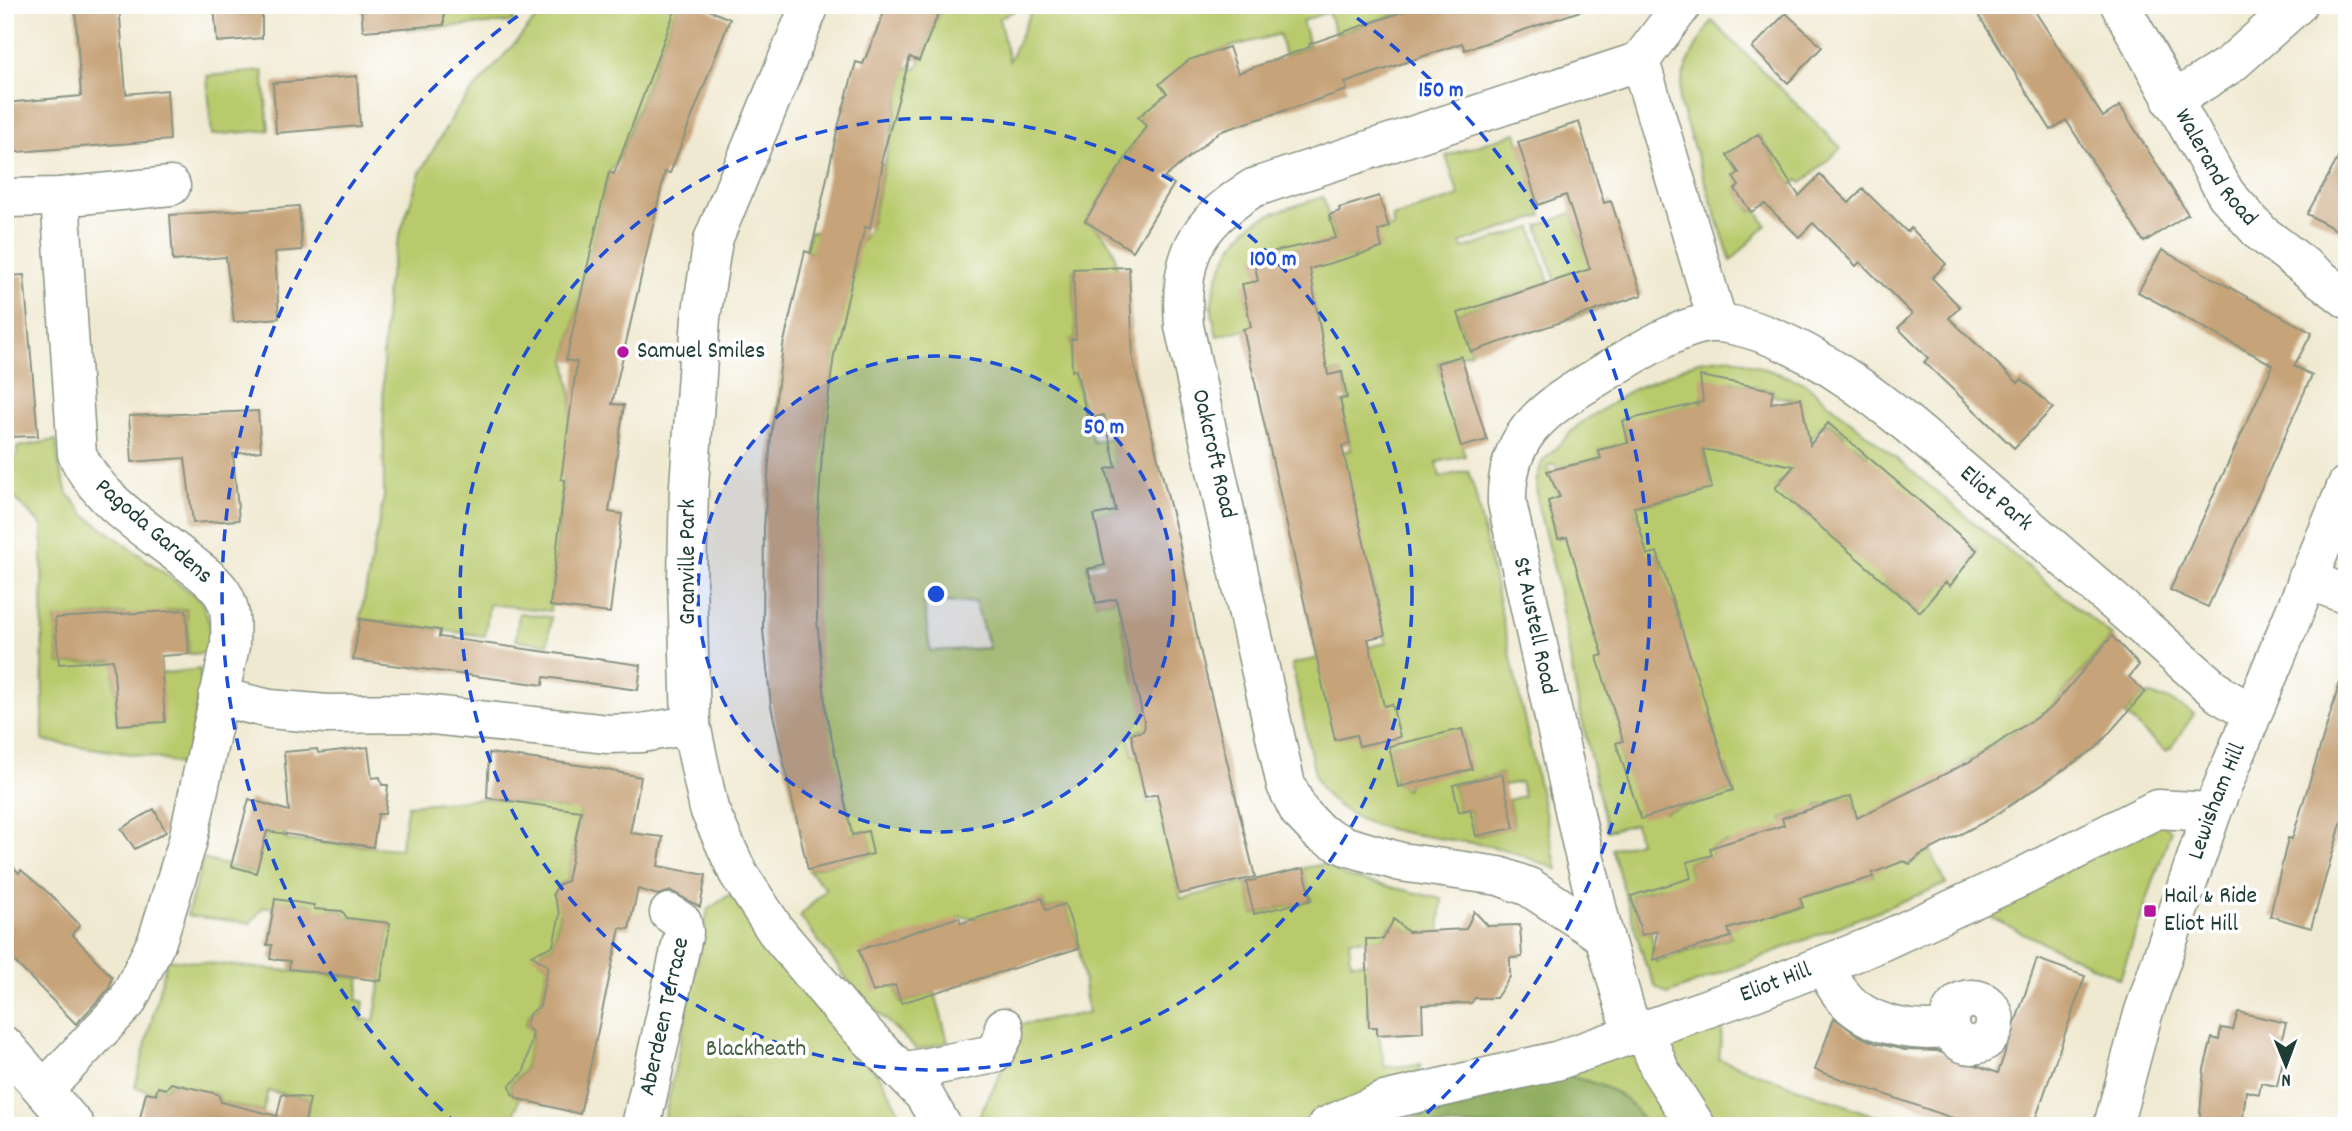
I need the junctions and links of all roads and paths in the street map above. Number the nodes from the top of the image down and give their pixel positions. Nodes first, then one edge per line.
1 (810, 5) edge
2 (1682, 5) edge
3 (2120, 5) edge
4 (2297, 5) edge
5 (1640, 61) junction
6 (2172, 101) junction
7 (171, 186) dead end
8 (60, 197) junction
9 (5, 198) edge
10 (2347, 299) edge
11 (1716, 323) junction
12 (2347, 485) edge
13 (2307, 579) junction
14 (2347, 595) edge
15 (218, 697) junction
16 (2251, 713) junction
17 (691, 726) junction
18 (2212, 812) junction
19 (669, 914) dead end
20 (1604, 936) junction
21 (1824, 965) junction
22 (1004, 1027) dead end
23 (1950, 1028) dead end
24 (1639, 1034) junction
25 (5, 1046) edge
26 (902, 1072) junction
27 (44, 1090) junction
28 (75, 1126) edge
29 (641, 1126) edge
30 (942, 1126) edge
31 (1327, 1126) edge
32 (1696, 1126) edge
33 (2113, 1126) edge

1 - 17 street, Granville Park
2 - 5 street
3 - 6 street, Walerand Road
4 - 6 street
5 - 11 street
5 - 20 street, Oakcroft Road
6 - 10 street, Walerand Road
7 - 8 street
8 - 9 street
8 - 15 street, Pagoda Gardens
11 - 16 street, Eliot Park
11 - 20 street, St Austell Road
12 - 13 street, Lewisham Hill
13 - 14 street
13 - 16 street, Lewisham Hill
15 - 17 street
15 - 27 street, Pagoda Gardens
16 - 18 street, Lewisham Hill
17 - 26 street, Granville Park
18 - 21 street, Eliot Hill
18 - 33 street, Lewisham Hill
19 - 29 street, Aberdeen Terrace
20 - 24 street, St Austell Road
21 - 23 street
21 - 24 street, Eliot Hill
22 - 26 street
24 - 31 street, Eliot Hill
24 - 32 street, St Austell Road
25 - 27 street
26 - 30 street, Granville Park
27 - 28 street

